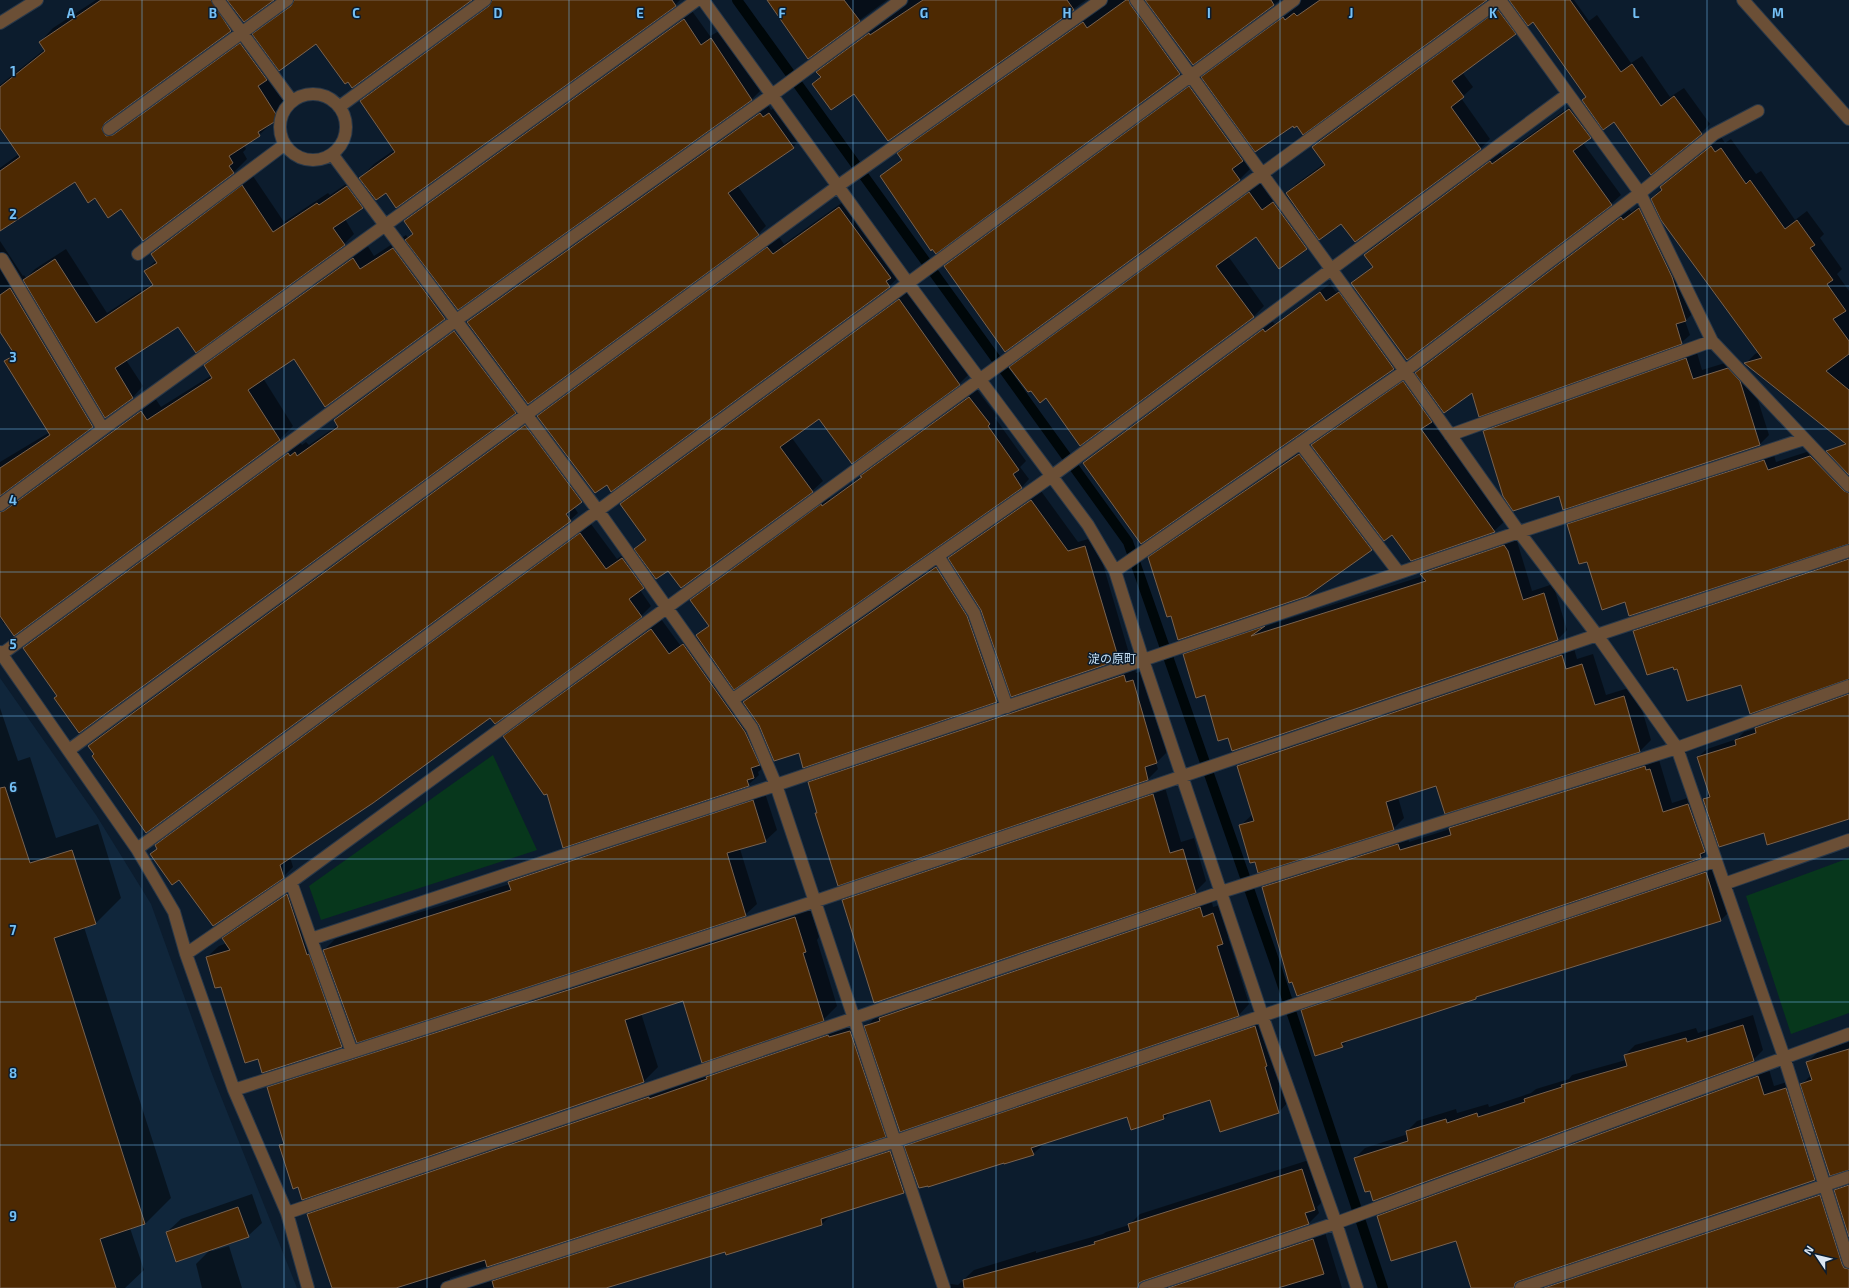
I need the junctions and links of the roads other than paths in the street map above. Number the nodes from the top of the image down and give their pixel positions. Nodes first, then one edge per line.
1 (37, 0) edge
2 (218, 0) edge
3 (287, 0) edge
4 (485, 0) edge
5 (698, 0) edge
6 (703, 0) edge
7 (901, 0) edge
8 (1101, 0) edge
9 (1136, 0) edge
10 (1294, 0) edge
11 (1500, 0) edge
12 (1742, 0) edge
13 (0, 23) edge
14 (242, 33) junction
15 (1192, 76) junction
16 (1568, 94) junction
17 (772, 95) junction
18 (292, 101) junction
19 (339, 107) junction
20 (1758, 111) dead end
21 (1849, 119) edge
22 (109, 129) dead end
23 (284, 145) junction
24 (332, 154) junction
25 (1262, 173) junction
26 (838, 186) junction
27 (1640, 193) junction
28 (385, 227) junction
29 (138, 254) dead end
30 (2, 259) dead end
31 (1332, 270) junction
32 (908, 283) junction
33 (456, 321) junction
34 (1712, 341) junction
35 (1405, 371) junction
36 (980, 379) junction
37 (525, 414) junction
38 (104, 429) junction
39 (1450, 434) junction
40 (1804, 439) junction
41 (1300, 443) junction
42 (1052, 476) junction
43 (1849, 486) edge
44 (0, 506) edge
45 (599, 512) junction
46 (1519, 532) junction
47 (1849, 551) edge
48 (938, 556) junction
49 (1115, 571) junction
50 (1399, 573) junction
51 (667, 608) junction
52 (1597, 635) junction
53 (1, 653) edge
54 (1143, 660) junction
55 (1849, 686) edge
56 (732, 700) junction
57 (1007, 707) junction
58 (1677, 748) junction
59 (69, 750) junction
60 (1182, 776) junction
61 (776, 785) junction
62 (1849, 840) edge
63 (137, 849) junction
64 (1715, 861) junction
65 (291, 882) junction
66 (1724, 884) junction
67 (1221, 892) junction
68 (816, 901) junction
69 (311, 939) junction
70 (186, 954) junction
71 (1262, 1015) junction
72 (855, 1018) junction
73 (1849, 1034) edge
74 (352, 1052) junction
75 (1784, 1056) junction
76 (234, 1090) junction
77 (896, 1141) junction
78 (1849, 1177) edge
79 (1825, 1186) junction
80 (287, 1213) junction
81 (1336, 1223) junction
82 (1849, 1262) edge
83 (308, 1288) edge
84 (447, 1288) edge
85 (944, 1288) edge
86 (1145, 1288) edge
87 (1357, 1288) edge
88 (1521, 1288) edge

1 - 13 street
2 - 14 street
3 - 14 street
4 - 19 street
5 - 28 street
6 - 17 street
7 - 17 street
8 - 26 street
9 - 15 street
10 - 15 street
11 - 16 street
11 - 25 street
12 - 21 street
14 - 18 street
14 - 22 street
15 - 25 street
15 - 32 street
16 - 27 street
16 - 31 street
17 - 26 street
17 - 33 street
18 - 19 street
18 - 23 street
19 - 24 street
20 - 27 street
23 - 24 street
23 - 29 street
24 - 28 street
25 - 31 street
25 - 36 street
26 - 32 street
26 - 37 street
27 - 34 street
27 - 35 street
28 - 33 street
28 - 38 street
30 - 38 street
31 - 35 street
31 - 42 street
32 - 36 street
32 - 45 street
33 - 37 street
33 - 53 street
34 - 39 street
34 - 40 street
35 - 39 street
35 - 41 street
36 - 42 street
36 - 51 street
37 - 45 street
37 - 59 street
38 - 44 street
39 - 46 street
40 - 43 street
40 - 46 street
41 - 49 street
41 - 50 street
42 - 48 street
42 - 49 street
45 - 51 street
45 - 63 street
46 - 50 street
46 - 52 street
47 - 52 street
48 - 56 street
48 - 57 street
49 - 54 street
50 - 54 street
51 - 56 street
51 - 65 street
52 - 58 street
52 - 60 street
53 - 59 street
54 - 57 street
54 - 60 street
55 - 58 street
56 - 61 street
57 - 61 street
58 - 64 street
58 - 67 street
59 - 63 street
60 - 67 street
60 - 68 street
61 - 68 street
61 - 69 street
62 - 66 street
63 - 70 street
64 - 66 street
64 - 71 street
65 - 69 street
65 - 70 street
66 - 75 street
67 - 71 street
67 - 72 street
68 - 72 street
68 - 74 street
69 - 74 street
70 - 76 street
71 - 77 street
71 - 81 street
72 - 77 street
72 - 80 street
73 - 75 street
74 - 76 street
75 - 79 street
75 - 81 street
76 - 80 street
77 - 84 street
77 - 85 street
78 - 79 street
79 - 82 street
79 - 88 street
80 - 83 street
81 - 86 street
81 - 87 street

